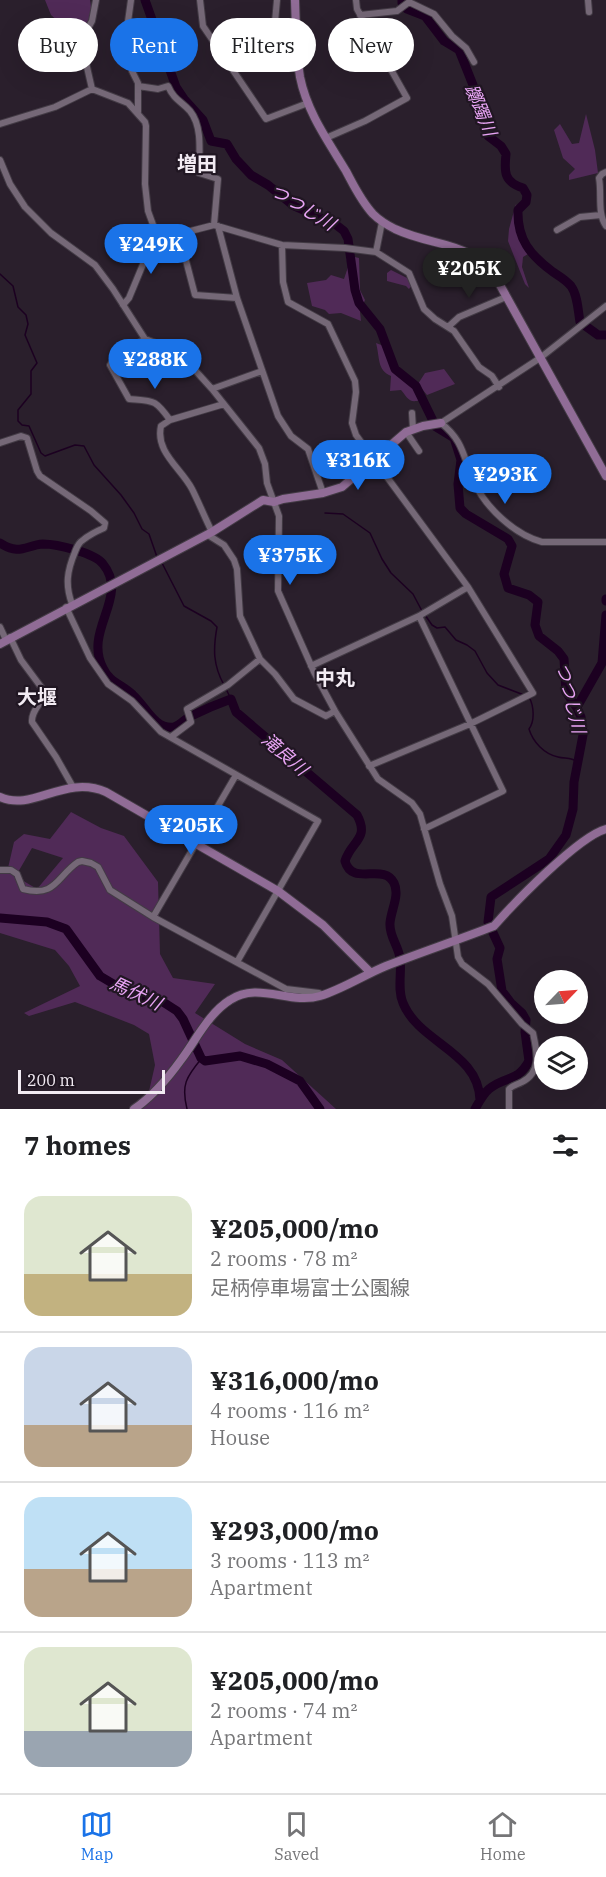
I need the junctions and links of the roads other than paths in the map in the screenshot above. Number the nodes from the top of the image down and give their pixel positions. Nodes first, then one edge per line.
1 (96, 0) edge
2 (130, 0) edge
3 (200, 0) edge
4 (277, 0) edge
5 (295, 0) edge
6 (356, 0) edge
7 (588, 0) edge
8 (589, 12) dead end
9 (360, 15) junction
10 (275, 18) edge
11 (295, 18) edge
12 (210, 36) edge
13 (474, 62) dead end
14 (235, 72) edge
15 (299, 72) edge
16 (138, 86) junction
17 (92, 88) junction
18 (308, 103) junction
19 (138, 112) junction
20 (0, 124) edge
21 (326, 138) junction
22 (0, 160) edge
23 (606, 172) edge
24 (602, 215) junction
25 (382, 222) junction
26 (217, 226) junction
27 (606, 226) edge
28 (556, 230) dead end
29 (156, 232) junction
30 (179, 234) junction
31 (282, 245) junction
32 (376, 252) junction
33 (506, 297) junction
34 (237, 298) junction
35 (123, 305) junction
36 (606, 306) edge
37 (448, 327) junction
38 (146, 339) junction
39 (540, 358) junction
40 (262, 371) junction
41 (499, 387) junction
42 (212, 388) junction
43 (224, 404) junction
44 (412, 413) dead end
45 (170, 420) junction
46 (436, 423) junction
47 (410, 430) junction
48 (0, 442) edge
49 (419, 451) dead end
50 (374, 458) junction
51 (606, 476) edge
52 (323, 493) junction
53 (274, 502) junction
54 (210, 533) junction
55 (606, 542) edge
56 (468, 587) junction
57 (69, 606) junction
58 (420, 616) junction
59 (0, 627) edge
60 (6, 640) edge
61 (260, 659) junction
62 (311, 666) junction
63 (335, 711) junction
64 (470, 724) junction
65 (171, 737) junction
66 (369, 766) junction
67 (236, 775) junction
68 (73, 787) junction
69 (0, 797) edge
70 (606, 828) edge
71 (424, 829) junction
72 (197, 844) junction
73 (0, 870) edge
74 (278, 891) junction
75 (153, 916) junction
76 (455, 942) junction
77 (237, 962) junction
78 (371, 973) junction
79 (326, 993) junction
80 (134, 1109) edge
81 (509, 1109) edge

1 - 17 street
2 - 16 street
3 - 12 street
4 - 10 street
5 - 11 street
6 - 9 street
7 - 8 street
9 - 13 street
9 - 21 street
14 - 18 street
15 - 18 street
16 - 19 street
16 - 26 street
17 - 19 street
17 - 20 street
18 - 21 street
19 - 29 street
21 - 25 street
22 - 35 street
23 - 24 street
24 - 27 street
24 - 28 street
25 - 32 street
25 - 33 street
26 - 30 street
26 - 31 street
26 - 34 street
29 - 30 street
29 - 35 street
30 - 34 street
31 - 32 street
31 - 50 street
32 - 37 street
33 - 37 street
33 - 39 street
34 - 40 street
35 - 38 street
36 - 39 street
37 - 41 street
38 - 42 street
38 - 45 street
39 - 41 street
39 - 51 street
40 - 42 street
40 - 52 street
41 - 46 street
42 - 43 street
43 - 45 street
43 - 53 street
44 - 47 street
45 - 54 street
46 - 47 street
46 - 55 street
47 - 49 street
47 - 50 street
48 - 57 street
50 - 52 street
50 - 56 street
52 - 53 street
53 - 54 street
53 - 62 street
54 - 57 street
54 - 61 street
56 - 58 street
56 - 64 street
57 - 60 street
57 - 65 street
58 - 62 street
58 - 64 street
59 - 60 street
60 - 68 street
61 - 63 street
61 - 65 street
62 - 63 street
63 - 66 street
64 - 66 street
64 - 71 street
65 - 67 street
66 - 71 street
67 - 72 street
67 - 74 street
68 - 69 street
68 - 72 street
70 - 76 street
71 - 76 street
72 - 74 street
72 - 75 street
73 - 75 street
74 - 77 street
74 - 78 street
75 - 77 street
76 - 78 street
76 - 81 street
77 - 79 street
78 - 79 street
79 - 80 street

